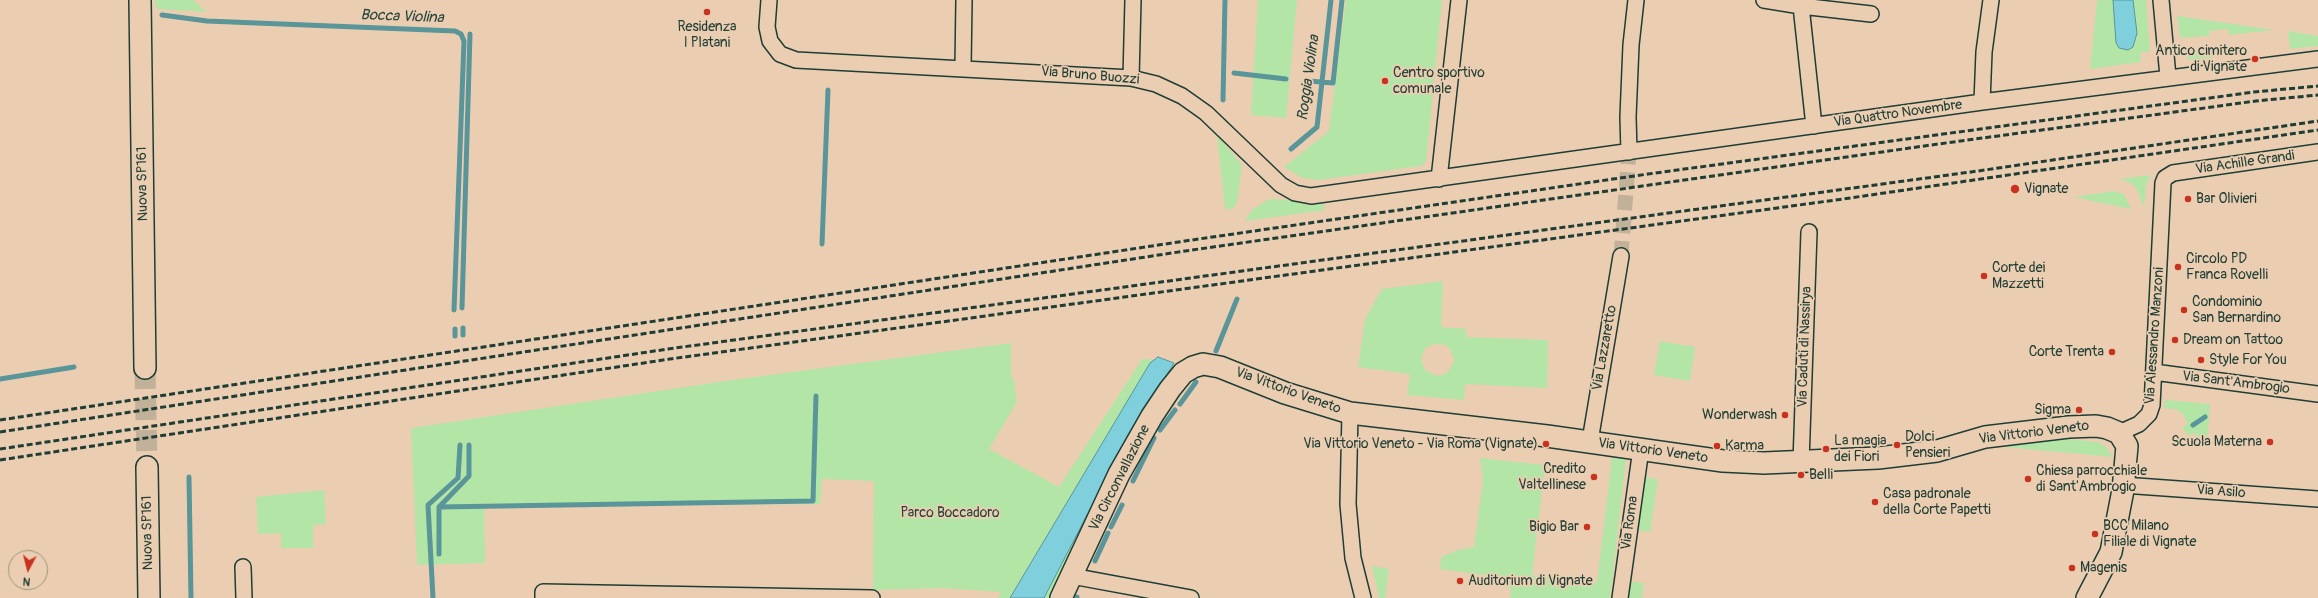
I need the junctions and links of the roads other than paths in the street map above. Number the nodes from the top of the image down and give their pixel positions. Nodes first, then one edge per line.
1 (140, 0) edge
2 (769, 0) edge
3 (964, 0) edge
4 (1133, 0) edge
5 (1459, 0) edge
6 (1636, 0) edge
7 (1764, 0) edge
8 (1991, 0) edge
9 (2161, 0) edge
10 (1801, 6) junction
11 (1871, 14) dead end
12 (2318, 59) edge
13 (963, 67) junction
14 (2168, 77) junction
15 (1131, 78) junction
16 (1982, 102) junction
17 (1814, 126) junction
18 (1629, 152) junction
19 (2318, 152) edge
20 (2172, 173) joint
21 (1440, 179) junction
22 (1809, 232) dead end
23 (1621, 256) tunnel mouth
24 (1193, 367) joint
25 (145, 368) tunnel mouth
26 (2154, 372) junction
27 (2318, 394) edge
28 (1350, 414) junction
29 (2119, 433) junction
30 (1590, 441) junction
31 (1641, 449) junction
32 (1801, 462) junction
33 (147, 467) tunnel mouth
34 (2124, 485) junction
35 (2318, 499) edge
36 (243, 567) dead end
37 (1072, 576) junction
38 (543, 595) edge
39 (149, 598) edge
40 (244, 598) edge
41 (872, 598) edge
42 (1061, 598) edge
43 (1192, 598) edge
44 (1363, 598) edge
45 (1620, 598) edge
46 (2087, 598) edge

1 - 25 street, Nuova SP161
2 - 13 street, Via Bruno Buozzi
3 - 13 street
4 - 15 street
5 - 21 street
6 - 18 street
7 - 10 street
8 - 16 street
9 - 14 street
10 - 11 street
10 - 17 street
12 - 14 street, Via Quattro Novembre
13 - 15 street, Via Bruno Buozzi
14 - 16 street, Via Quattro Novembre
15 - 21 street, Via Bruno Buozzi
16 - 17 street, Via Quattro Novembre
17 - 18 street, Via Quattro Novembre
18 - 21 street, Via Bruno Buozzi
19 - 20 street, Via Achille Grandi
20 - 26 street, Via Alessandro Manzoni
22 - 32 street, Via Caduti di Nassirya
23 - 30 street, Via Lazzaretto
24 - 28 street, Via Vittorio Veneto
24 - 37 street, Via Circonvallazione
26 - 27 street, Via Sant'Ambrogio
26 - 29 street, Via Alessandro Manzoni
28 - 30 street, Via Vittorio Veneto
28 - 44 street
29 - 32 street, Via Vittorio Veneto
29 - 34 street
30 - 31 street, Via Vittorio Veneto
31 - 32 street, Via Vittorio Veneto
31 - 45 street, Via Roma
33 - 39 street, Nuova SP161
34 - 35 street, Via Asilo
34 - 46 street
36 - 40 street
37 - 42 street, Via Circonvallazione
37 - 43 street
38 - 41 street

